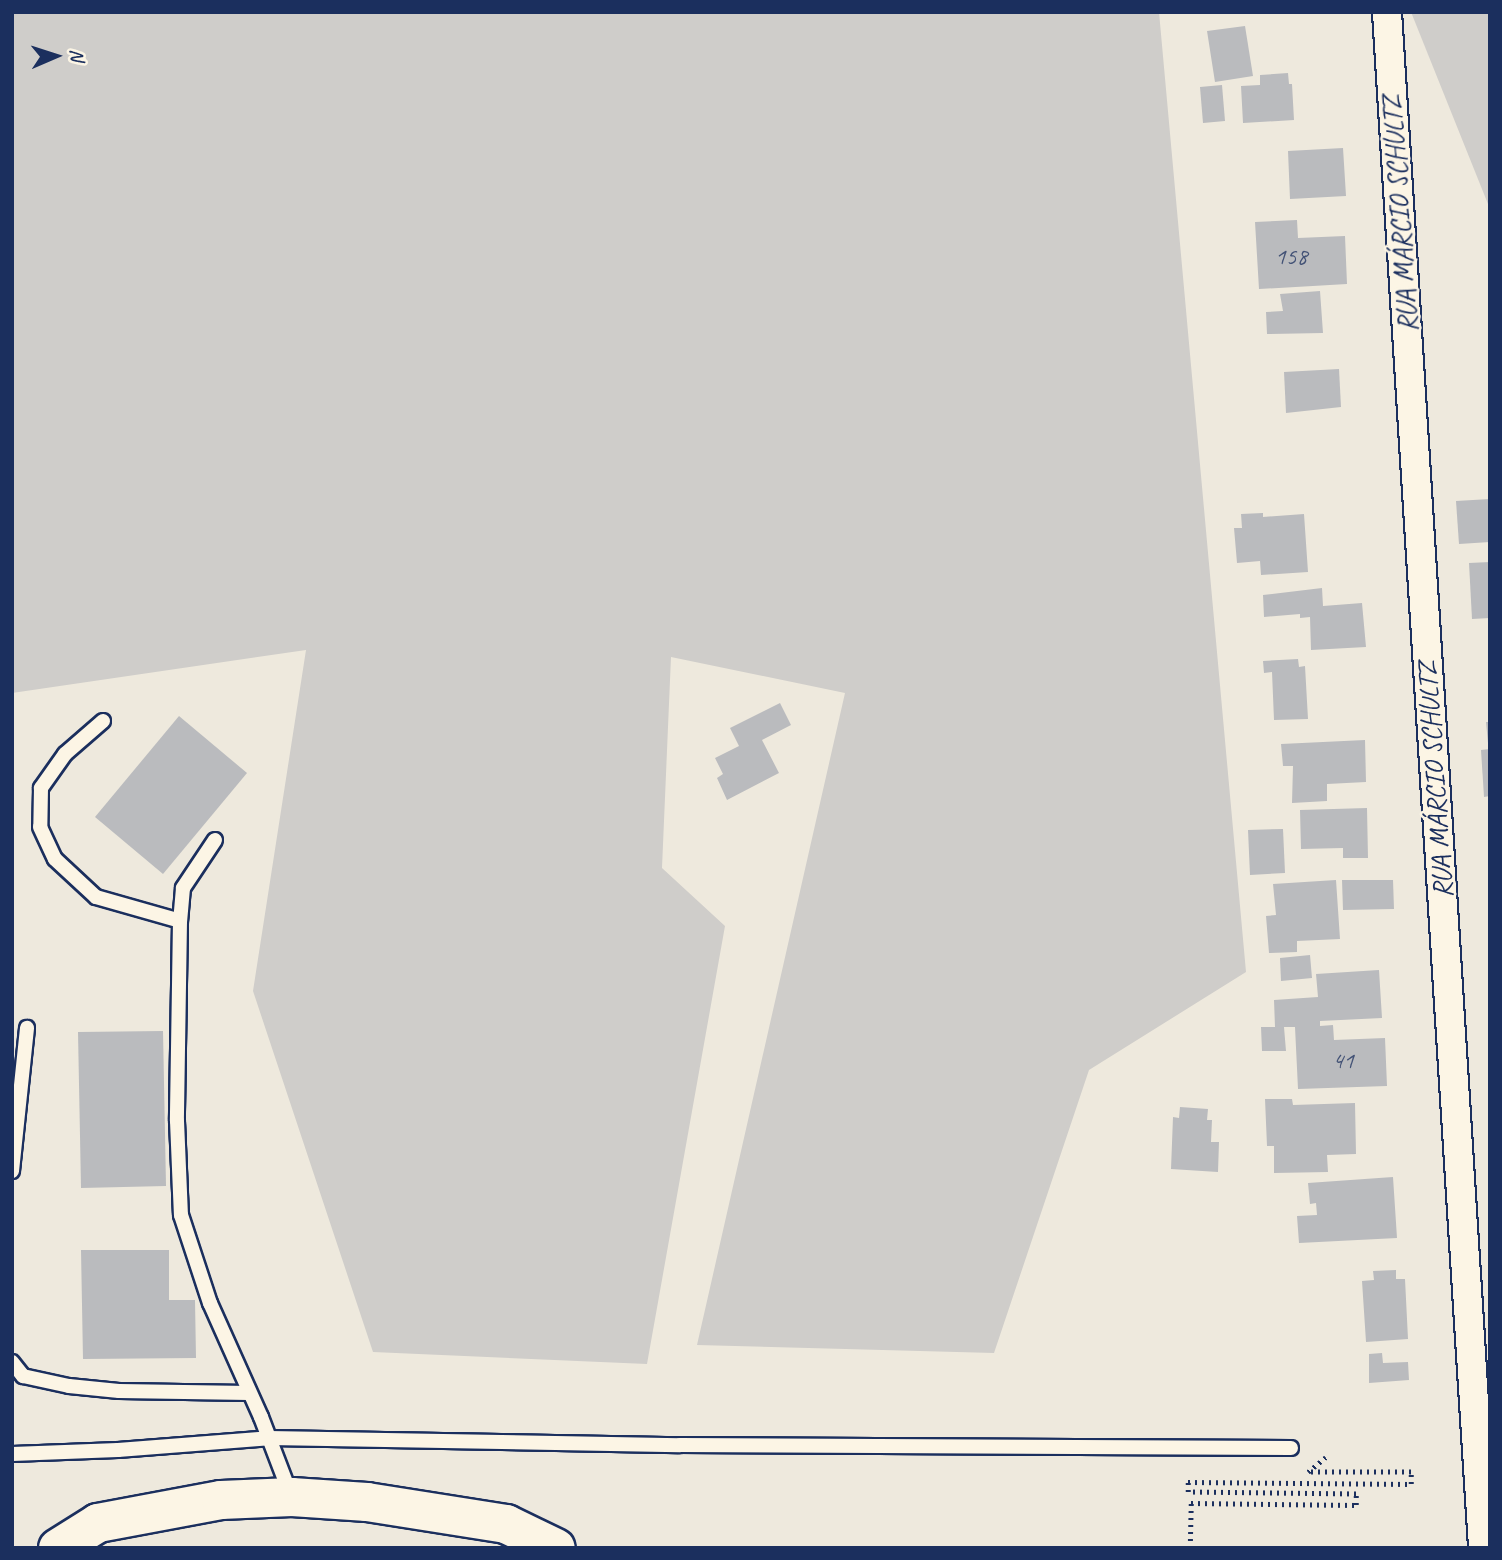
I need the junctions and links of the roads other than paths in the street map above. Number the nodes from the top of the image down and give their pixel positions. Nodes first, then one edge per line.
1 (1387, 12) edge
2 (103, 721) dead end
3 (215, 840) dead end
4 (180, 921) junction
5 (27, 1028) dead end
6 (12, 1171) edge
7 (12, 1362) edge
8 (248, 1393) junction
9 (269, 1438) junction
10 (1291, 1448) dead end
11 (12, 1454) edge
12 (292, 1497) junction
13 (58, 1548) edge
14 (556, 1548) edge
15 (1483, 1548) edge

1 - 15 street, RUA MÁRCIO SCHULTZ
2 - 4 lane
3 - 4 lane
4 - 8 lane
5 - 6 lane
7 - 8 lane
8 - 9 lane
9 - 10 lane
9 - 11 lane
9 - 12 lane
12 - 13 highway
12 - 14 highway

